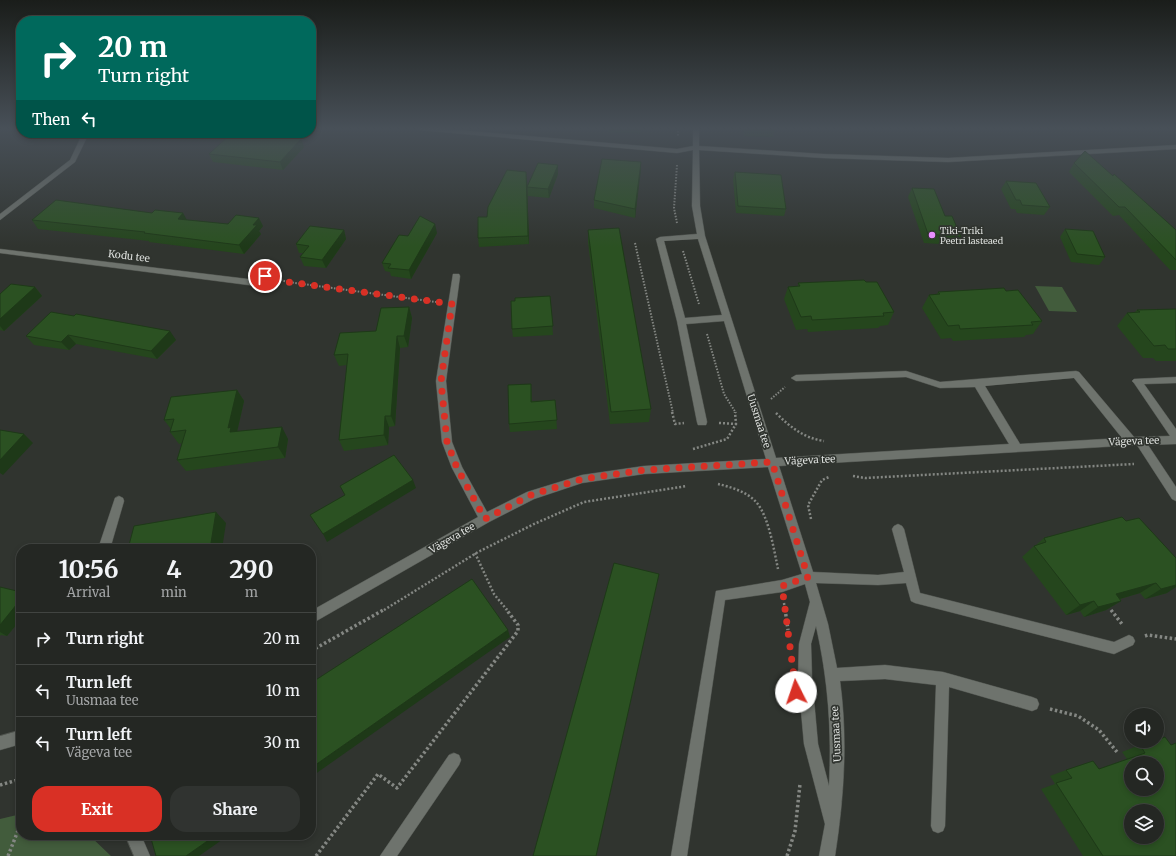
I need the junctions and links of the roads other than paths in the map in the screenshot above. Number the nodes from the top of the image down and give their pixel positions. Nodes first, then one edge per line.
1 (64, 168) edge
2 (695, 168) edge
3 (0, 218) edge
4 (700, 236) junction
5 (0, 251) edge
6 (456, 276) dead end
7 (256, 283) road end
8 (727, 318) junction
9 (681, 321) junction
10 (796, 378) road end
11 (1176, 380) edge
12 (978, 382) junction
13 (702, 422) road end
14 (1176, 438) edge
15 (1135, 440) junction
16 (1017, 448) junction
17 (772, 462) junction
18 (1176, 496) edge
19 (119, 501) dead end
20 (485, 519) junction
21 (898, 529) dead end
22 (106, 544) edge
23 (808, 577) junction
24 (911, 577) junction
25 (816, 603) junction
26 (316, 615) edge
27 (1129, 641) road end
28 (833, 675) junction
29 (943, 679) junction
30 (1032, 704) road end
31 (16, 738) edge
32 (0, 743) edge
33 (454, 760) dead end
34 (938, 826) dead end
35 (832, 828) junction
36 (135, 840) edge
37 (142, 856) edge
38 (388, 856) edge
39 (679, 856) edge
40 (827, 856) edge

1 - 3 street
2 - 4 street, Uusmaa tee
4 - 8 street, Uusmaa tee
4 - 9 street
5 - 7 street, Kodu tee
6 - 20 street
8 - 9 street
8 - 17 street, Uusmaa tee
9 - 13 street
10 - 12 street
11 - 14 street
12 - 15 street
12 - 16 street
14 - 15 street, Vägeva tee
15 - 16 street, Vägeva tee
15 - 18 street
16 - 17 street, Vägeva tee
17 - 20 street, Vägeva tee
17 - 23 street, Uusmaa tee
19 - 22 street
20 - 26 street, Vägeva tee
21 - 24 street
23 - 24 street
23 - 25 street, Uusmaa tee
23 - 39 street
24 - 27 street
25 - 28 street, Uusmaa tee
25 - 35 street
28 - 29 street
28 - 35 street, Uusmaa tee
29 - 30 street
29 - 34 street
31 - 32 street
33 - 38 street
35 - 40 street, Uusmaa tee
36 - 37 street

